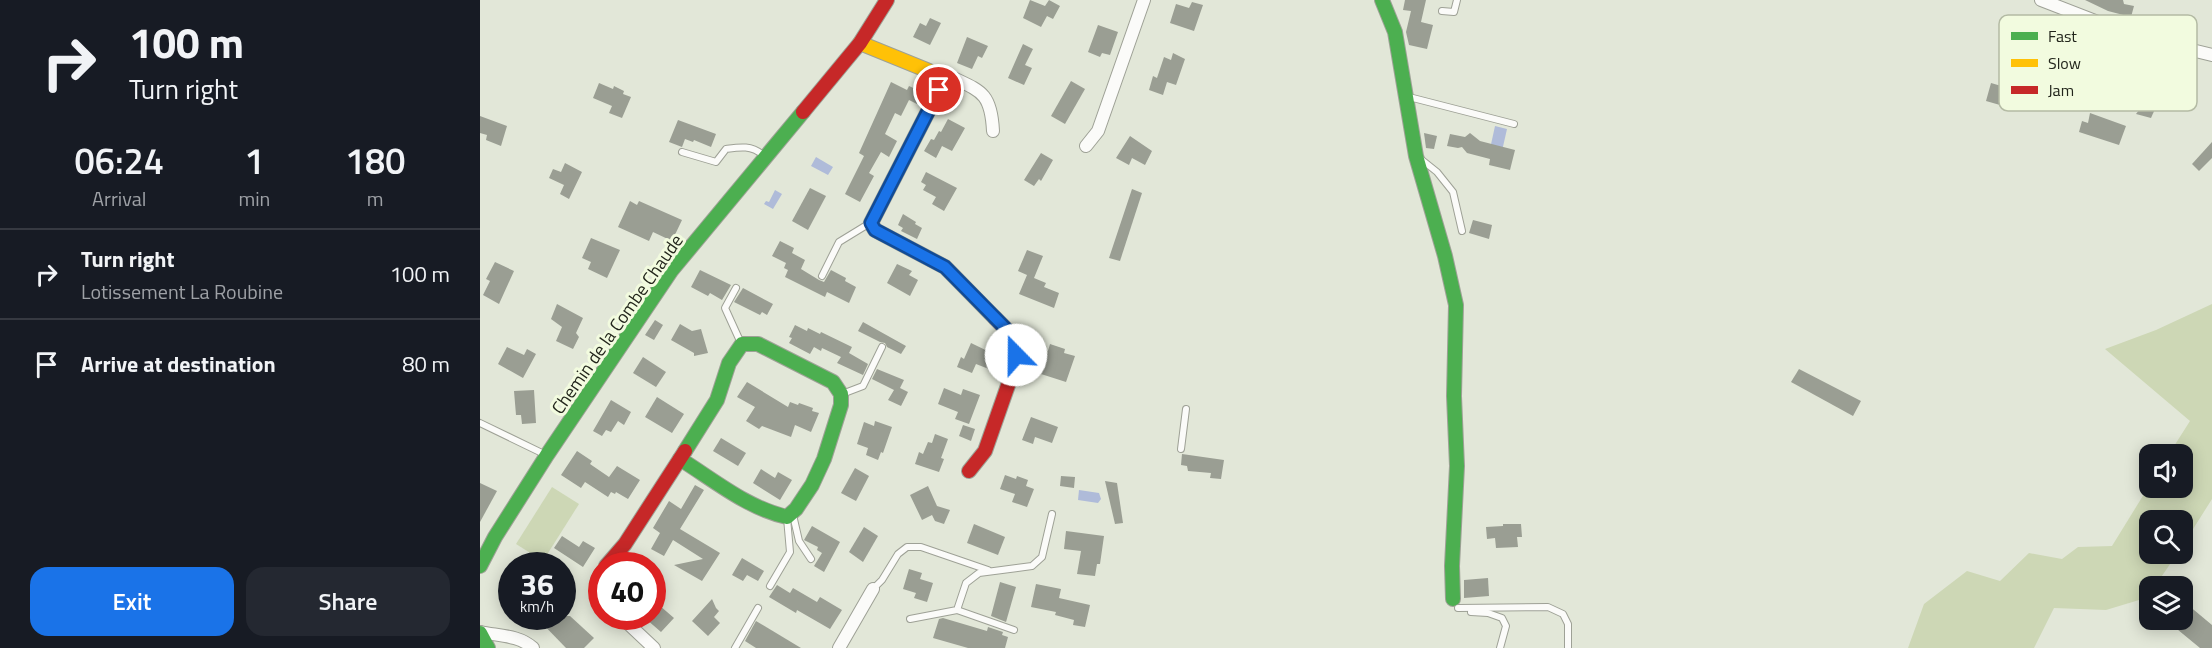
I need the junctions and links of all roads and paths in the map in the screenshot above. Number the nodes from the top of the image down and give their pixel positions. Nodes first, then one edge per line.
1 (887, 0) edge
2 (1144, 0) edge
3 (1382, 0) edge
4 (1457, 0) edge
5 (2041, 0) edge
6 (1442, 11) dead end
7 (2080, 15) edge
8 (861, 43) junction
9 (2197, 52) edge
10 (2212, 56) edge
11 (939, 78) junction
12 (1405, 96) junction
13 (1514, 124) dead end
14 (993, 131) dead end
15 (1086, 146) dead end
16 (682, 152) dead end
17 (1416, 156) junction
18 (765, 158) junction
19 (871, 223) junction
20 (1462, 231) dead end
21 (822, 276) dead end
22 (736, 288) dead end
23 (742, 344) junction
24 (882, 347) dead end
25 (842, 394) junction
26 (1186, 409) dead end
27 (480, 423) edge
28 (1181, 449) dead end
29 (547, 455) junction
30 (680, 459) junction
31 (969, 471) dead end
32 (1052, 514) dead end
33 (790, 515) junction
34 (619, 552) edge
35 (811, 559) dead end
36 (480, 566) edge
37 (991, 572) junction
38 (770, 586) dead end
39 (873, 589) joint
40 (1455, 603) junction
41 (758, 608) dead end
42 (957, 610) junction
43 (910, 619) dead end
44 (635, 630) edge
45 (1014, 630) dead end
46 (480, 633) edge
47 (510, 638) junction
48 (488, 648) edge
49 (494, 648) edge
50 (533, 648) edge
51 (654, 648) edge
52 (735, 648) edge
53 (839, 648) edge
54 (1500, 648) edge
55 (1568, 648) edge

1 - 8 street, Chemin de la Combe Chaude
2 - 15 street
3 - 12 street
4 - 6 lane
5 - 7 street
8 - 11 street
8 - 18 street, Chemin de la Combe Chaude
9 - 10 street
11 - 14 street
11 - 19 street
12 - 13 lane
12 - 17 street
16 - 18 lane
17 - 20 lane
17 - 40 street
18 - 29 street, Chemin de la Combe Chaude
19 - 21 lane
19 - 31 street
22 - 23 lane
23 - 25 street
23 - 30 street
24 - 25 lane
25 - 33 street
26 - 28 lane
27 - 29 lane
29 - 36 street, Chemin de la Combe Chaude
30 - 33 street
30 - 34 street
32 - 37 lane
33 - 35 lane
33 - 38 lane
37 - 39 lane
37 - 42 lane
39 - 53 street
40 - 54 lane
40 - 55 lane
41 - 52 lane
42 - 43 lane
42 - 45 lane
44 - 51 street
46 - 47 street
46 - 48 street
47 - 49 street
47 - 50 street

